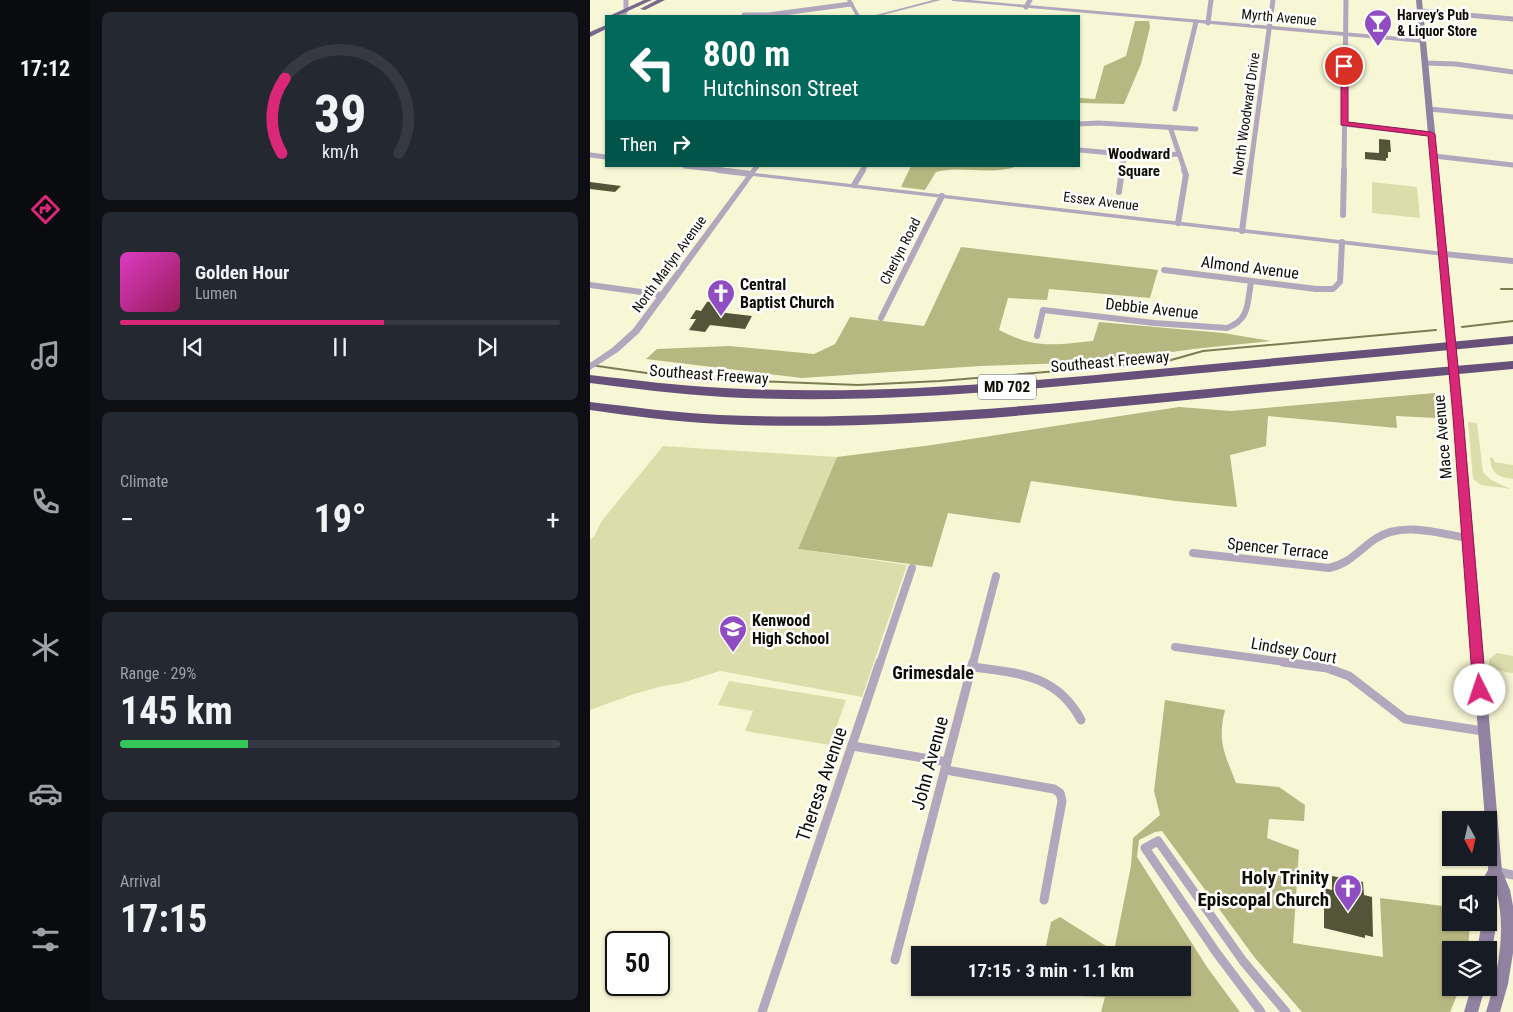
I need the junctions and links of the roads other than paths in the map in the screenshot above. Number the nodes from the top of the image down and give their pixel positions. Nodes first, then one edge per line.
1 (626, 0) edge
2 (649, 0) edge
3 (662, 0) edge
4 (939, 0) edge
5 (953, 0) edge
6 (1030, 0) edge
7 (1212, 0) edge
8 (1273, 0) edge
9 (1346, 0) edge
10 (1419, 0) edge
11 (850, 2) edge
12 (1026, 7) junction
13 (1420, 12) junction
14 (626, 14) edge
15 (774, 15) edge
16 (857, 15) edge
17 (878, 15) edge
18 (605, 19) edge
19 (1513, 20) edge
20 (1196, 22) junction
21 (1208, 22) junction
22 (590, 26) edge
23 (605, 28) edge
24 (1269, 28) junction
25 (1345, 34) junction
26 (590, 35) edge
27 (1423, 42) junction
28 (1425, 63) junction
29 (1513, 72) edge
30 (1175, 109) dead end
31 (1429, 109) junction
32 (1513, 117) edge
33 (1080, 124) edge
34 (1344, 124) junction
35 (1170, 127) junction
36 (1196, 129) dead end
37 (1431, 134) junction
38 (1080, 150) edge
39 (1179, 154) junction
40 (590, 155) edge
41 (1124, 155) junction
42 (1434, 156) junction
43 (605, 157) edge
44 (1513, 165) edge
45 (693, 167) edge
46 (756, 167) edge
47 (864, 167) edge
48 (751, 174) junction
49 (854, 185) junction
50 (1119, 192) dead end
51 (942, 196) junction
52 (1343, 215) dead end
53 (1178, 223) junction
54 (1242, 231) junction
55 (1342, 242) junction
56 (1444, 254) junction
57 (1513, 261) edge
58 (1164, 270) dead end
59 (1251, 282) junction
60 (591, 286) edge
61 (663, 294) junction
62 (881, 318) dead end
63 (1037, 336) dead end
64 (1513, 336) edge
65 (1513, 340) edge
66 (1464, 344) junction
67 (1513, 365) edge
68 (590, 366) edge
69 (1467, 372) junction
70 (1513, 374) edge
71 (590, 379) edge
72 (590, 406) edge
73 (1467, 538) junction
74 (1193, 553) dead end
75 (912, 568) dead end
76 (996, 576) dead end
77 (1175, 647) dead end
78 (973, 667) junction
79 (1081, 720) dead end
80 (1483, 731) junction
81 (852, 746) junction
82 (946, 766) junction
83 (1495, 872) junction
84 (1513, 875) edge
85 (1492, 876) edge
86 (1044, 900) dead end
87 (895, 960) dead end
88 (1476, 996) edge
89 (762, 1012) edge
90 (1261, 1012) edge
91 (1286, 1012) edge
92 (1471, 1012) edge
93 (1493, 1012) edge

1 - 14 street
2 - 14 main road
3 - 14 main road
4 - 17 street
5 - 12 street, Myrth Avenue
6 - 12 street
7 - 21 street
8 - 24 street, North Woodward Drive
9 - 25 street
10 - 13 main road, Mace Avenue
11 - 15 street
11 - 16 street
12 - 20 street, Myrth Avenue
13 - 19 street
13 - 27 main road, Mace Avenue
18 - 22 main road
20 - 21 street, Myrth Avenue
20 - 30 street
21 - 24 street, Myrth Avenue
23 - 26 main road
24 - 25 street, Myrth Avenue
24 - 54 street, North Woodward Drive
25 - 27 street, Myrth Avenue
25 - 34 street
27 - 28 main road, Mace Avenue
28 - 29 street
28 - 31 main road, Mace Avenue
31 - 32 street
31 - 37 main road, Mace Avenue
33 - 35 street
34 - 37 street
34 - 52 street
35 - 36 street
35 - 39 street
37 - 42 main road, Mace Avenue
38 - 41 street
39 - 41 street
39 - 53 street
40 - 43 street
41 - 50 street
42 - 44 street
42 - 56 main road, Mace Avenue
45 - 48 street, Essex Avenue
46 - 48 street, North Marlyn Avenue
47 - 49 street
48 - 49 street, Essex Avenue
48 - 61 street, North Marlyn Avenue
49 - 51 street, Essex Avenue
51 - 53 street, Essex Avenue
51 - 62 street, Cherlyn Road
53 - 54 street, Essex Avenue
54 - 55 street, Essex Avenue
55 - 56 street, Essex Avenue
55 - 59 street, Almond Avenue
56 - 57 street, Essex Avenue
56 - 73 main road, Mace Avenue
58 - 59 street, Almond Avenue
59 - 63 street, Debbie Avenue
60 - 61 street
61 - 68 street, North Marlyn Avenue
64 - 66 highway
65 - 66 highway, Southeast Freeway / MD 702
66 - 71 highway, Southeast Freeway / MD 702
67 - 69 highway
69 - 70 highway
69 - 72 highway, MD 702
73 - 74 street, Spencer Terrace
73 - 80 main road, Mace Avenue
75 - 81 street, Theresa Avenue
76 - 78 street, John Avenue
77 - 80 street, Lindsey Court
78 - 79 street
78 - 82 street, John Avenue
80 - 83 main road, Mace Avenue
81 - 82 street
81 - 89 street, Theresa Avenue
82 - 86 street
82 - 87 street, John Avenue
83 - 84 street
83 - 85 main road, Mace Avenue
83 - 93 main road, Mace Avenue
88 - 92 main road
90 - 91 street

